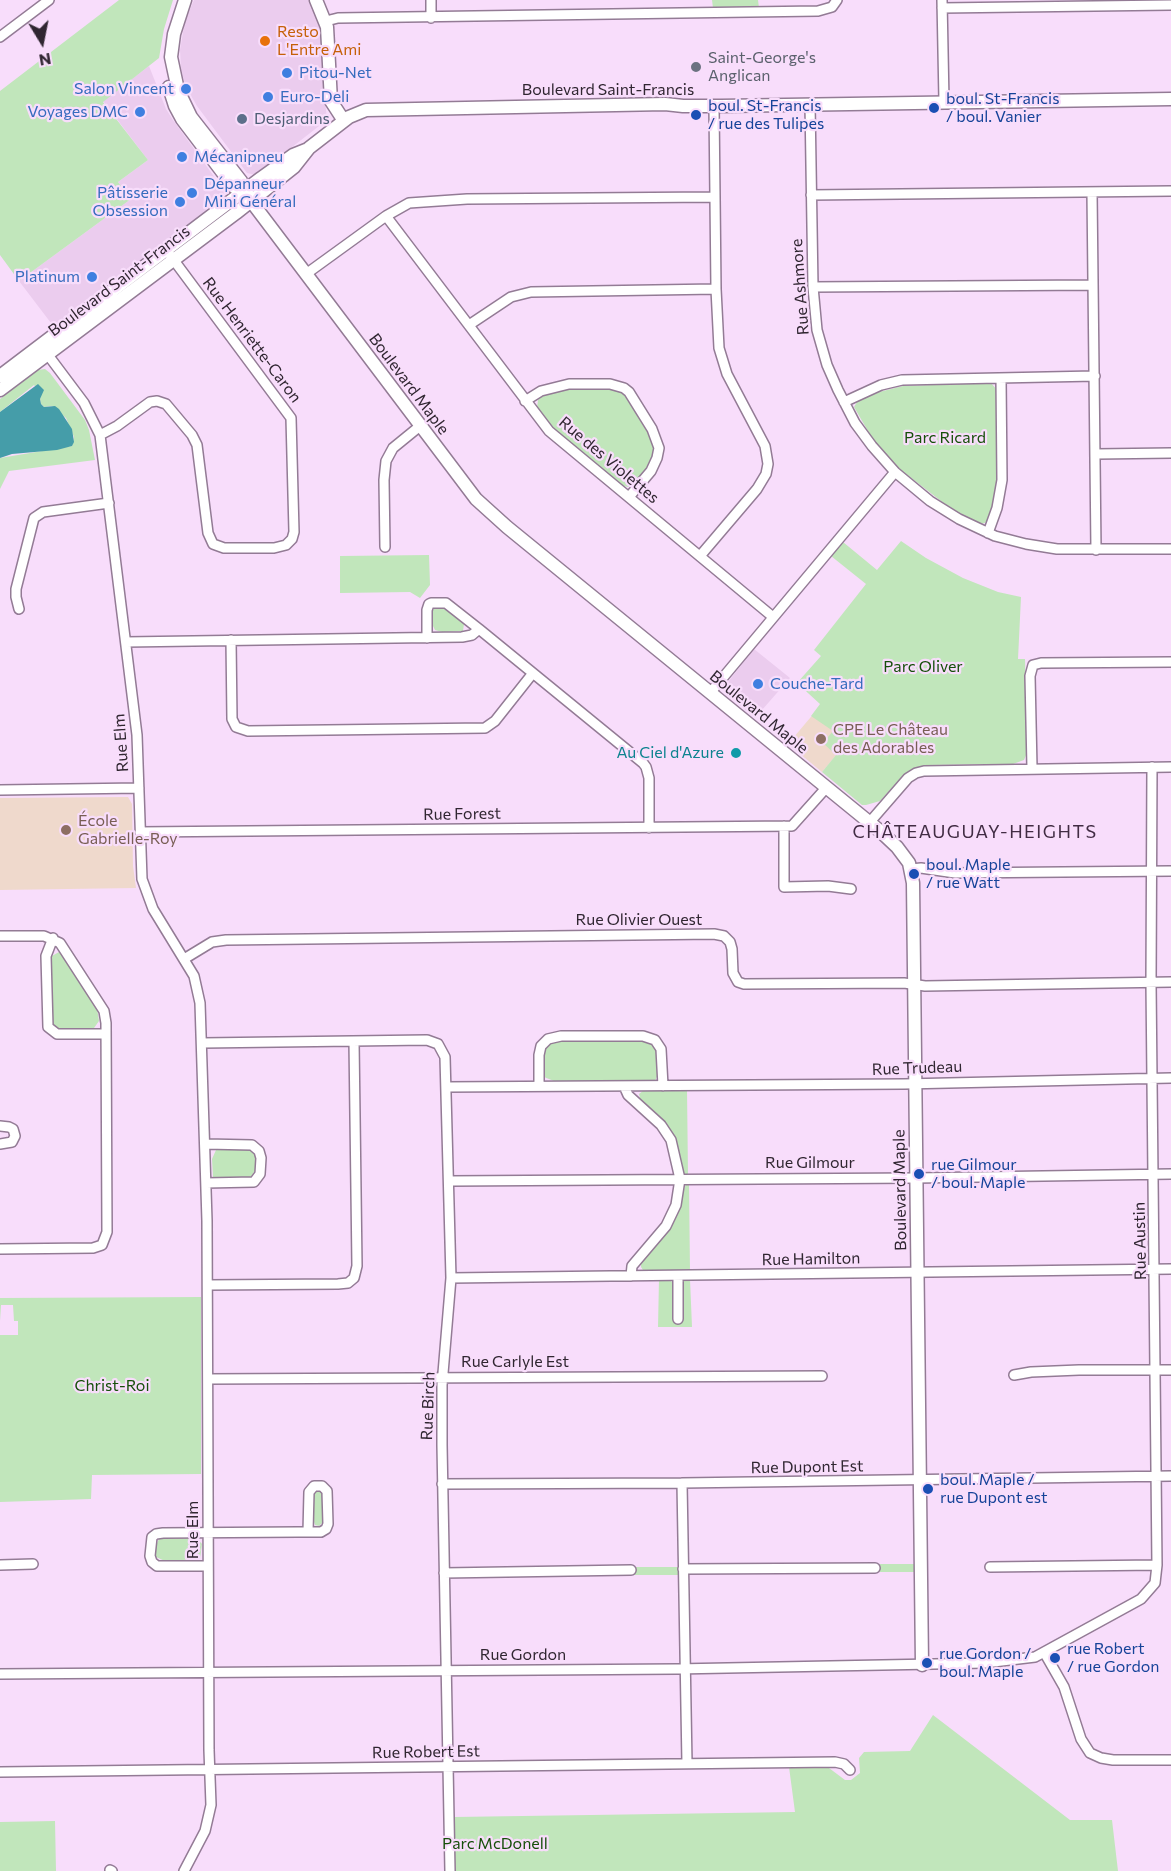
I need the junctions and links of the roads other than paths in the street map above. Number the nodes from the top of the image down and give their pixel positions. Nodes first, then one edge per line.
1 (49, 0) edge
2 (177, 0) edge
3 (185, 0) edge
4 (316, 0) edge
5 (431, 0) edge
6 (837, 0) edge
7 (942, 4) edge
8 (1034, 4) edge
9 (1171, 5) edge
10 (432, 18) junction
11 (326, 21) junction
12 (0, 37) edge
13 (1171, 99) edge
14 (944, 101) junction
15 (810, 104) junction
16 (714, 106) junction
17 (344, 121) junction
18 (1171, 191) edge
19 (1092, 192) junction
20 (246, 195) junction
21 (811, 195) junction
22 (714, 196) junction
23 (386, 216) junction
24 (170, 256) junction
25 (306, 274) junction
26 (1093, 285) junction
27 (813, 287) junction
28 (716, 289) junction
29 (469, 325) junction
30 (44, 350) junction
31 (1095, 376) junction
32 (1001, 378) junction
33 (2, 380) edge
34 (525, 401) junction
35 (843, 402) junction
36 (420, 426) junction
37 (100, 435) junction
38 (1171, 453) edge
39 (1097, 454) junction
40 (895, 472) junction
41 (628, 497) junction
42 (109, 503) junction
43 (988, 533) junction
44 (385, 547) dead end
45 (1171, 549) edge
46 (1096, 550) junction
47 (700, 556) junction
48 (19, 609) dead end
49 (773, 617) junction
50 (479, 629) junction
51 (427, 638) junction
52 (231, 640) junction
53 (126, 642) junction
54 (1171, 662) edge
55 (533, 673) junction
56 (710, 693) junction
57 (1152, 767) junction
58 (1171, 767) edge
59 (1032, 768) junction
60 (139, 788) junction
61 (826, 788) junction
62 (0, 790) edge
63 (869, 823) junction
64 (784, 826) junction
65 (650, 828) junction
66 (140, 832) junction
67 (911, 869) junction
68 (1171, 870) edge
69 (1152, 871) junction
70 (851, 889) dead end
71 (0, 936) edge
72 (53, 938) junction
73 (184, 959) junction
74 (1171, 982) edge
75 (1151, 983) junction
76 (914, 985) junction
77 (106, 1034) junction
78 (354, 1041) junction
79 (203, 1043) junction
80 (1152, 1078) junction
81 (1171, 1078) edge
82 (915, 1083) junction
83 (539, 1086) junction
84 (624, 1086) junction
85 (663, 1086) junction
86 (447, 1087) junction
87 (0, 1126) edge
88 (0, 1144) edge
89 (206, 1144) junction
90 (1154, 1174) junction
91 (1171, 1174) edge
92 (916, 1178) junction
93 (680, 1179) junction
94 (450, 1181) junction
95 (206, 1183) junction
96 (0, 1249) edge
97 (1155, 1269) junction
98 (1171, 1269) edge
99 (918, 1273) junction
100 (631, 1275) junction
101 (678, 1276) junction
102 (451, 1278) junction
103 (208, 1285) junction
104 (678, 1319) dead end
105 (1156, 1370) junction
106 (1171, 1370) edge
107 (1014, 1375) dead end
108 (822, 1376) dead end
109 (443, 1378) junction
110 (208, 1379) junction
111 (1158, 1476) junction
112 (1171, 1476) edge
113 (920, 1480) junction
114 (682, 1483) junction
115 (442, 1484) junction
116 (308, 1532) junction
117 (208, 1533) junction
118 (0, 1564) edge
119 (33, 1564) dead end
120 (1157, 1565) junction
121 (208, 1566) junction
122 (990, 1567) dead end
123 (874, 1568) dead end
124 (683, 1569) junction
125 (631, 1570) dead end
126 (444, 1573) junction
127 (1044, 1652) junction
128 (922, 1665) junction
129 (685, 1669) junction
130 (445, 1671) junction
131 (209, 1673) junction
132 (0, 1674) edge
133 (1171, 1760) edge
134 (687, 1764) junction
135 (448, 1767) junction
136 (210, 1769) junction
137 (850, 1770) dead end
138 (0, 1772) edge
139 (183, 1871) edge
140 (450, 1871) edge

1 - 12 street
2 - 20 street, Boulevard Maple
3 - 20 street, Boulevard Maple
4 - 11 street
5 - 10 street
6 - 10 street
7 - 8 street
7 - 14 street
8 - 9 street
10 - 11 street
11 - 17 street
13 - 14 street, Boulevard Saint-Francis
14 - 15 street, Boulevard Saint-Francis
15 - 16 street, Boulevard Saint-Francis
15 - 21 street, Rue Ashmore
16 - 17 street, Boulevard Saint-Francis
16 - 22 street
17 - 20 street, Boulevard Saint-Francis
18 - 19 street
19 - 21 street
19 - 26 street
20 - 24 street, Boulevard Saint-Francis
20 - 25 street, Boulevard Maple
21 - 27 street, Rue Ashmore
22 - 23 street
22 - 28 street
23 - 25 street
23 - 29 street, Rue des Violettes
24 - 30 street, Boulevard Saint-Francis
24 - 37 street, Rue Henriette-Caron
25 - 36 street, Boulevard Maple
26 - 27 street
26 - 31 street
27 - 35 street, Rue Ashmore
28 - 29 street
28 - 47 street
29 - 34 street, Rue des Violettes
30 - 33 street, Boulevard Saint-Francis
30 - 37 street, Rue Elm
31 - 32 street
31 - 39 street
32 - 35 street
32 - 43 street
34 - 41 street, Rue des Violettes
34 - 41 street
35 - 40 street, Rue Ashmore
36 - 44 street
36 - 56 street, Boulevard Maple
37 - 42 street, Rue Elm
38 - 39 street
39 - 46 street
40 - 43 street, Rue Ashmore
40 - 49 street
41 - 47 street, Rue des Violettes
42 - 48 street
42 - 53 street, Rue Elm
43 - 46 street, Rue Ashmore
45 - 46 street, Rue Ashmore
47 - 49 street, Rue des Violettes
49 - 56 street
50 - 51 street
50 - 51 street
50 - 55 street
51 - 52 street
52 - 53 street
52 - 55 street
53 - 60 street, Rue Elm
54 - 59 street
55 - 65 street
56 - 61 street, Boulevard Maple
57 - 58 street
57 - 59 street
57 - 69 street, Rue Austin
59 - 63 street
60 - 62 street
60 - 66 street, Rue Elm
61 - 63 street, Boulevard Maple
61 - 64 street
63 - 67 street, Boulevard Maple
64 - 65 street, Rue Forest
64 - 70 street
65 - 66 street, Rue Forest
66 - 73 street, Rue Elm
67 - 69 street
67 - 76 street, Boulevard Maple
68 - 69 street
69 - 75 street, Rue Austin
71 - 72 street
72 - 77 street
72 - 77 street
73 - 76 street, Rue Olivier Ouest
73 - 79 street, Rue Elm
74 - 75 street, Rue Olivier Ouest
75 - 76 street, Rue Olivier Ouest
75 - 80 street, Rue Austin
76 - 82 street, Boulevard Maple
77 - 96 street
78 - 79 street
78 - 86 street, Rue Birch
78 - 103 street
79 - 89 street, Rue Elm
80 - 81 street, Rue Trudeau
80 - 82 street, Rue Trudeau
80 - 90 street, Rue Austin
82 - 85 street, Rue Trudeau
82 - 92 street, Boulevard Maple
83 - 84 street, Rue Trudeau
83 - 85 street
83 - 86 street, Rue Trudeau
84 - 85 street, Rue Trudeau
84 - 93 street
86 - 94 street, Rue Birch
87 - 88 street
89 - 95 street, Rue Elm
89 - 95 street
90 - 91 street, Rue Gilmour
90 - 92 street, Rue Gilmour
90 - 97 street, Rue Austin
92 - 93 street, Rue Gilmour
92 - 99 street, Boulevard Maple
93 - 94 street, Rue Gilmour
93 - 100 street
94 - 102 street, Rue Birch
95 - 103 street, Rue Elm
97 - 98 street, Rue Hamilton
97 - 99 street, Rue Hamilton
97 - 105 street, Rue Austin
99 - 101 street, Rue Hamilton
99 - 113 street, Boulevard Maple
100 - 101 street, Rue Hamilton
100 - 102 street, Rue Hamilton
101 - 104 street
102 - 109 street, Rue Birch
103 - 110 street, Rue Elm
105 - 106 street
105 - 107 street
105 - 111 street, Rue Austin
108 - 109 street, Rue Carlyle Est
109 - 110 street, Rue Carlyle Est
109 - 115 street, Rue Birch
110 - 117 street, Rue Elm
111 - 112 street, Rue Dupont Est
111 - 113 street, Rue Dupont Est
111 - 120 street, Rue Austin
113 - 114 street, Rue Dupont Est
113 - 128 street, Boulevard Maple
114 - 115 street, Rue Dupont Est
114 - 124 street
115 - 126 street, Rue Birch
116 - 116 street
116 - 117 street
117 - 121 street, Rue Elm
117 - 121 street
118 - 119 street
120 - 122 street
120 - 127 street, Rue Austin
121 - 131 street, Rue Elm
123 - 124 street
124 - 129 street
125 - 126 street
126 - 130 street, Rue Birch
127 - 128 street, Rue Gordon
127 - 133 street
128 - 129 street, Rue Gordon
129 - 130 street, Rue Gordon
129 - 134 street
130 - 131 street, Rue Gordon
130 - 135 street, Rue Birch
131 - 132 street, Rue Gordon
131 - 136 street, Rue Elm
134 - 135 street, Rue Robert Est
134 - 137 street, Rue Robert Est
135 - 136 street, Rue Robert Est
135 - 140 street, Rue Birch
136 - 138 street, Rue Robert Est
136 - 139 street, Rue Elm

